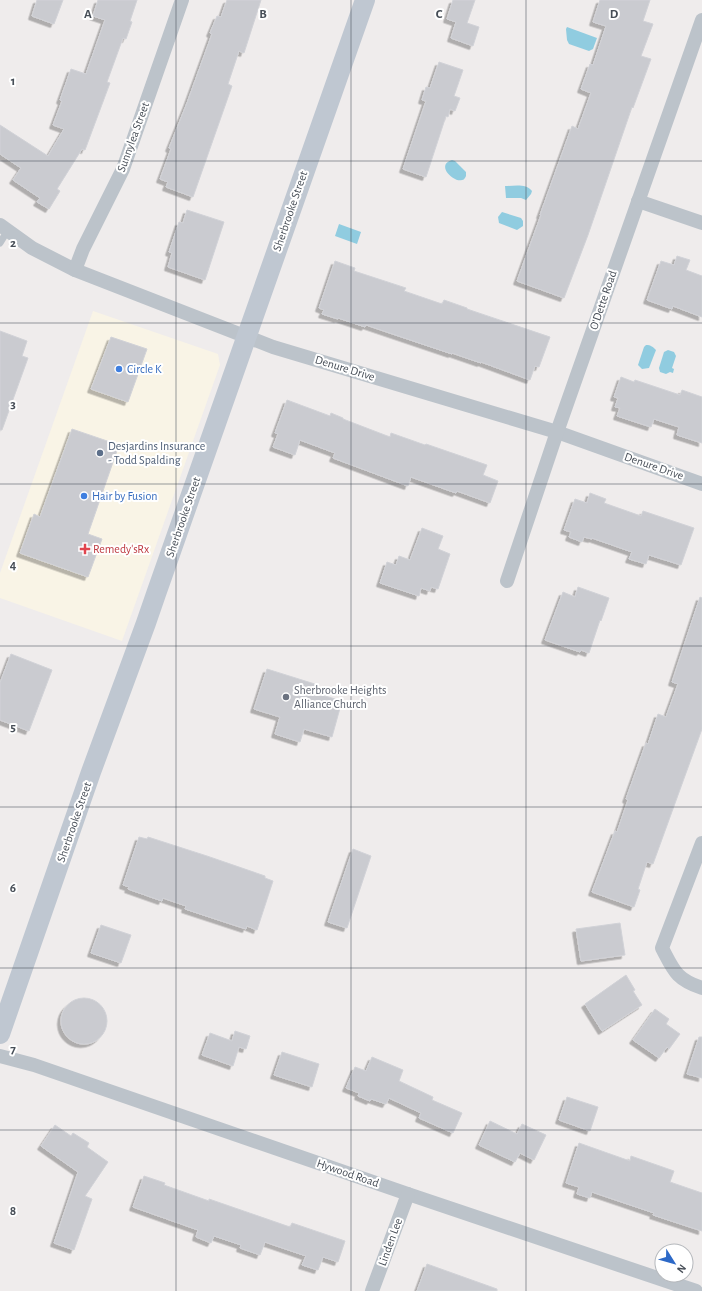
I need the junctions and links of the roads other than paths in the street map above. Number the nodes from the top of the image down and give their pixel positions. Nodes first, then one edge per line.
1 (182, 0) edge
2 (365, 0) edge
3 (702, 20) edge
4 (638, 201) junction
5 (702, 223) edge
6 (4, 227) edge
7 (0, 243) edge
8 (75, 270) junction
9 (246, 335) junction
10 (557, 432) junction
11 (702, 484) edge
12 (507, 581) dead end
13 (702, 843) edge
14 (702, 988) edge
15 (0, 1034) edge
16 (0, 1056) edge
17 (408, 1194) junction
18 (372, 1291) edge
19 (696, 1291) edge

1 - 8 street, Sunnylea Street
2 - 9 main road, Sherbrooke Street
3 - 4 street, O'Dette Road
4 - 5 street
4 - 10 street, O'Dette Road
6 - 7 lane
6 - 8 street, Denure Drive
8 - 9 street, Denure Drive
9 - 10 street, Denure Drive
9 - 15 main road, Sherbrooke Street
10 - 11 street, Denure Drive
10 - 12 street, O'Dette Road
13 - 14 street
16 - 17 street, Hywood Road
17 - 18 street, Linden Lee
17 - 19 street, Hywood Road

